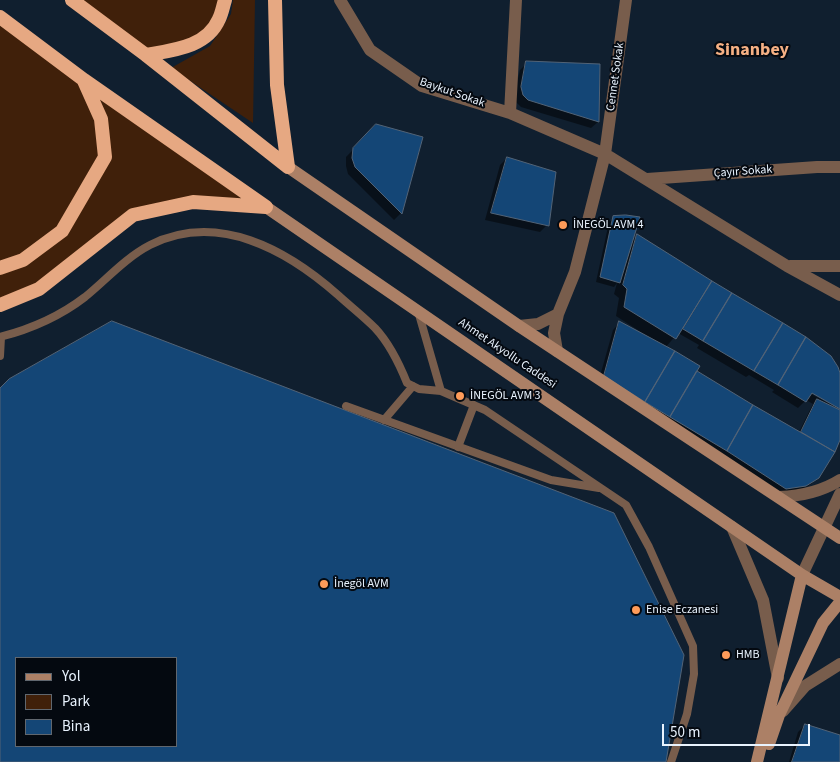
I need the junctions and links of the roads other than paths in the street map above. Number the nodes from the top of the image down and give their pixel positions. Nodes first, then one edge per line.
1 (72, 0) edge
2 (225, 0) edge
3 (275, 0) edge
4 (340, 0) edge
5 (516, 0) edge
6 (626, 0) edge
7 (0, 17) edge
8 (146, 55) junction
9 (84, 80) junction
10 (510, 113) junction
11 (605, 154) junction
12 (288, 167) junction
13 (840, 167) edge
14 (647, 179) junction
15 (266, 207) junction
16 (787, 266) junction
17 (840, 266) edge
18 (0, 268) edge
19 (840, 295) edge
20 (0, 305) edge
21 (418, 311) junction
22 (558, 314) junction
23 (519, 326) junction
24 (1, 337) edge
25 (557, 351) junction
26 (0, 356) edge
27 (413, 386) junction
28 (441, 391) junction
29 (474, 405) junction
30 (346, 406) dead end
31 (384, 420) junction
32 (458, 447) junction
33 (840, 480) edge
34 (603, 489) junction
35 (840, 494) edge
36 (779, 497) junction
37 (732, 527) junction
38 (824, 527) junction
39 (840, 538) edge
40 (802, 575) junction
41 (840, 597) edge
42 (840, 602) edge
43 (840, 664) edge
44 (778, 678) junction
45 (779, 715) junction
46 (671, 762) edge
47 (757, 762) edge
48 (762, 762) edge

1 - 8 highway
2 - 8 highway
3 - 12 highway
4 - 10 street, Baykut Sokak
5 - 10 street
6 - 11 street, Cennet Sokak
7 - 9 highway
8 - 12 highway
9 - 15 highway
9 - 18 highway
10 - 11 street, Baykut Sokak
11 - 14 street, Baykut Sokak
11 - 22 street, Cennet Sokak
12 - 23 main road
13 - 14 street, Çayır Sokak
14 - 16 street, Baykut Sokak
15 - 20 highway
15 - 21 main road, Ahmet Akyollu Caddesi
16 - 17 street
16 - 19 street, Baykut Sokak
21 - 28 lane
21 - 37 main road, Ahmet Akyollu Caddesi
22 - 23 street
22 - 25 street, Cennet Sokak
23 - 25 main road
24 - 26 lane
24 - 27 lane
25 - 36 main road
27 - 28 lane
27 - 31 lane
28 - 29 lane
29 - 32 lane
29 - 34 lane
30 - 31 lane
31 - 32 lane
32 - 34 lane
33 - 36 street
34 - 46 lane
35 - 38 street
36 - 38 main road
37 - 40 main road, Ahmet Akyollu Caddesi
37 - 44 street
38 - 39 main road
38 - 40 street
40 - 41 main road, Ahmet Akyollu Caddesi
40 - 44 main road
42 - 45 main road
43 - 45 street
44 - 47 main road
45 - 48 main road

